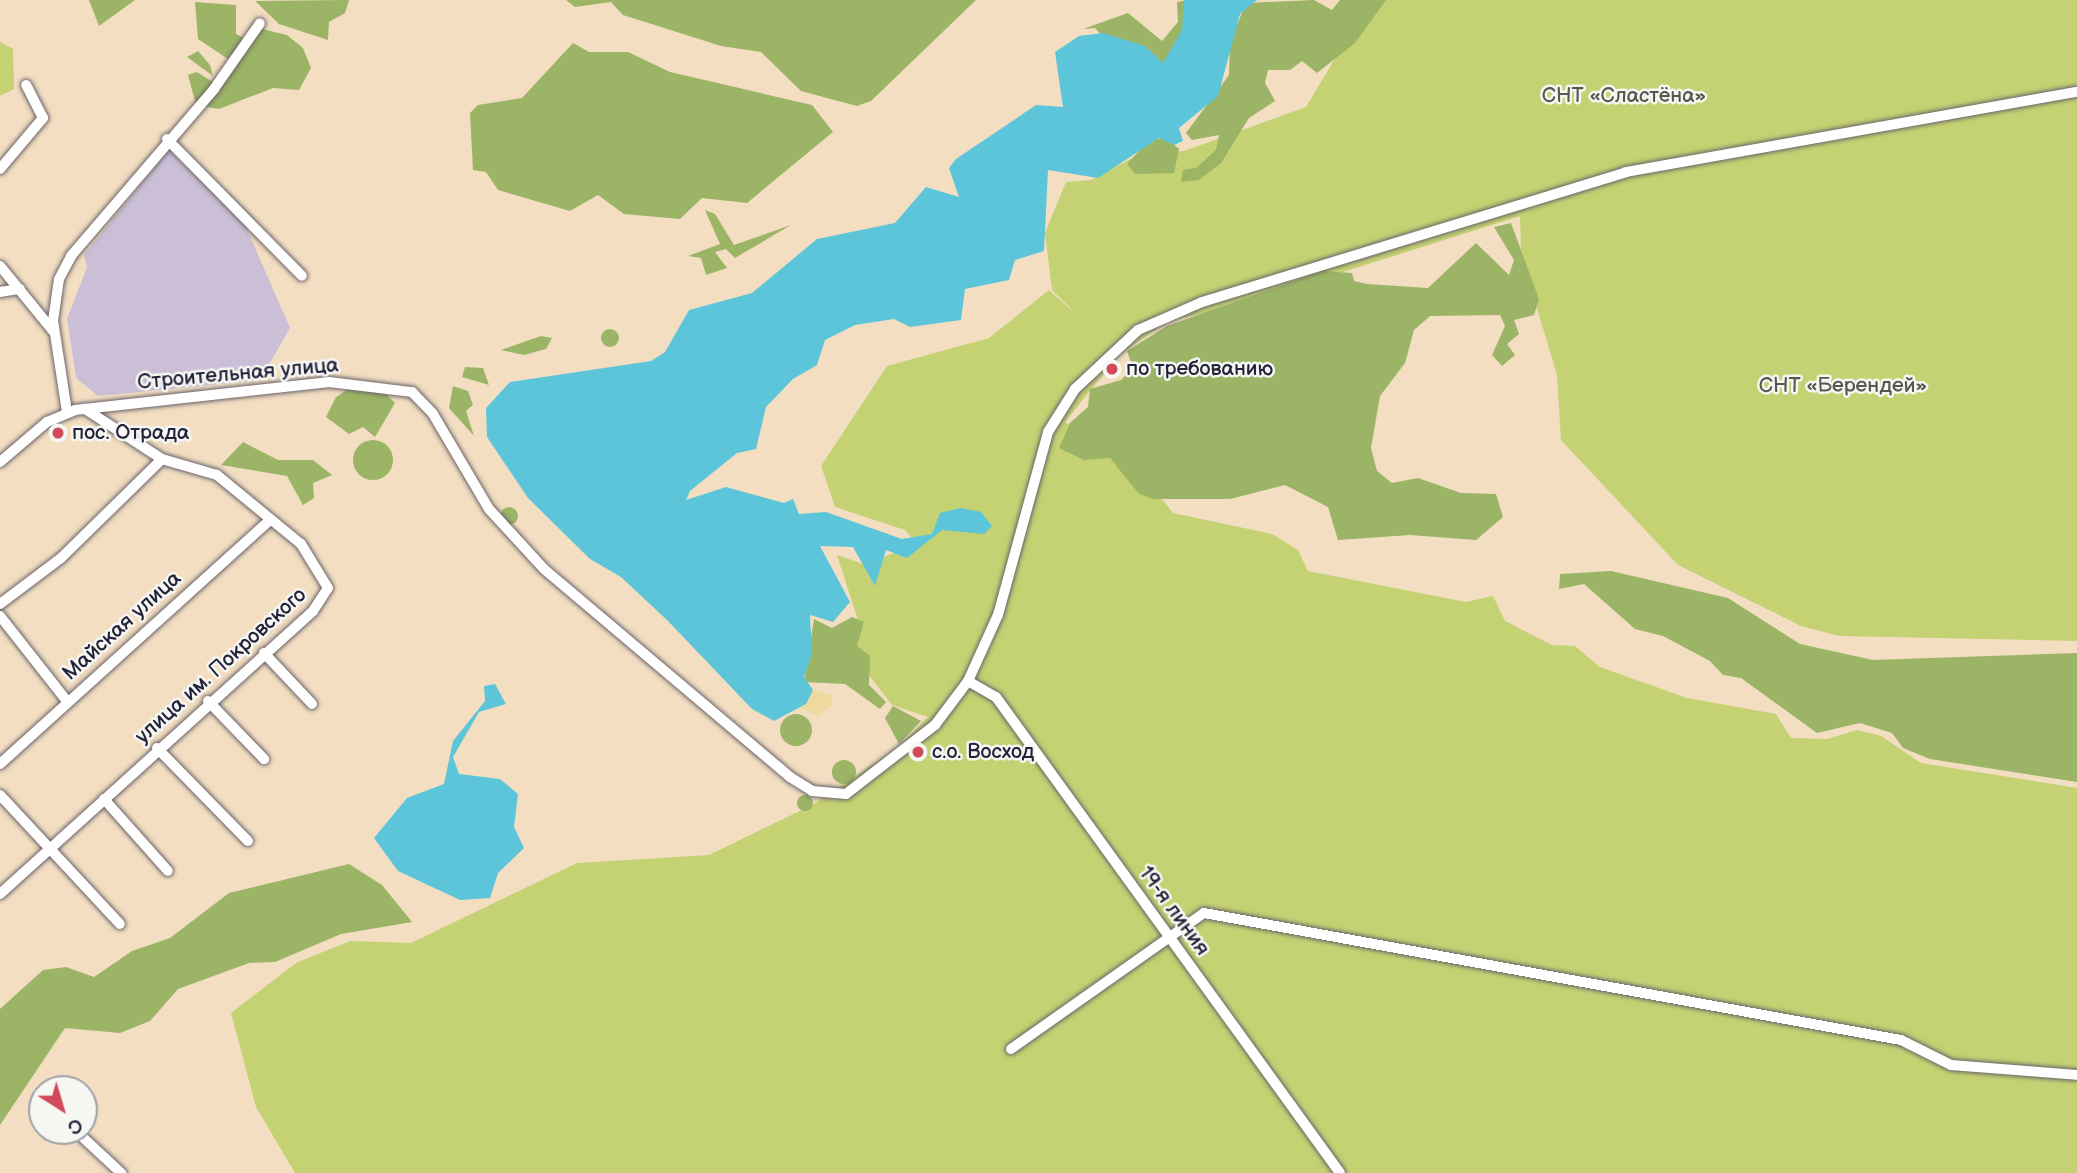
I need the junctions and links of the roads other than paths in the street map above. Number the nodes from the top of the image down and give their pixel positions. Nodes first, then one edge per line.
1 (260, 23) dead end
2 (26, 85) dead end
3 (2077, 92) edge
4 (167, 139) junction
5 (0, 169) edge
6 (0, 266) edge
7 (302, 276) dead end
8 (20, 289) junction
9 (0, 292) edge
10 (54, 332) junction
11 (85, 409) junction
12 (67, 412) junction
13 (163, 459) junction
14 (0, 462) edge
15 (271, 519) junction
16 (0, 604) edge
17 (2, 622) edge
18 (264, 653) junction
19 (968, 681) junction
20 (67, 701) junction
21 (208, 701) junction
22 (312, 704) dead end
23 (157, 748) junction
24 (264, 759) dead end
25 (0, 764) edge
26 (0, 795) edge
27 (104, 799) junction
28 (248, 841) dead end
29 (44, 849) junction
30 (168, 871) dead end
31 (0, 894) edge
32 (120, 924) dead end
33 (1168, 936) junction
34 (1011, 1049) dead end
35 (2077, 1075) edge
36 (90, 1145) edge
37 (116, 1172) edge
38 (1340, 1173) edge

1 - 4 street
2 - 5 street
3 - 19 street
4 - 7 street
4 - 10 street
6 - 8 street
8 - 9 street
8 - 10 street
10 - 12 street
11 - 12 street, Строительная улица
11 - 13 street, улица им. Покровского
11 - 19 street, Строительная улица
12 - 14 street, Строительная улица
13 - 15 street, улица им. Покровского
13 - 16 street
15 - 18 street, улица им. Покровского
15 - 20 street, Майская улица
17 - 20 street
18 - 21 street, улица им. Покровского
18 - 22 street
19 - 33 street, 19-я линия
20 - 25 street, Майская улица
21 - 23 street, улица им. Покровского
21 - 24 street
23 - 27 street, улица им. Покровского
23 - 28 street
26 - 29 street
27 - 29 street, улица им. Покровского
27 - 30 street
29 - 31 street, улица им. Покровского
29 - 32 street
33 - 34 street
33 - 35 street
33 - 38 street, 19-я линия
36 - 37 street

